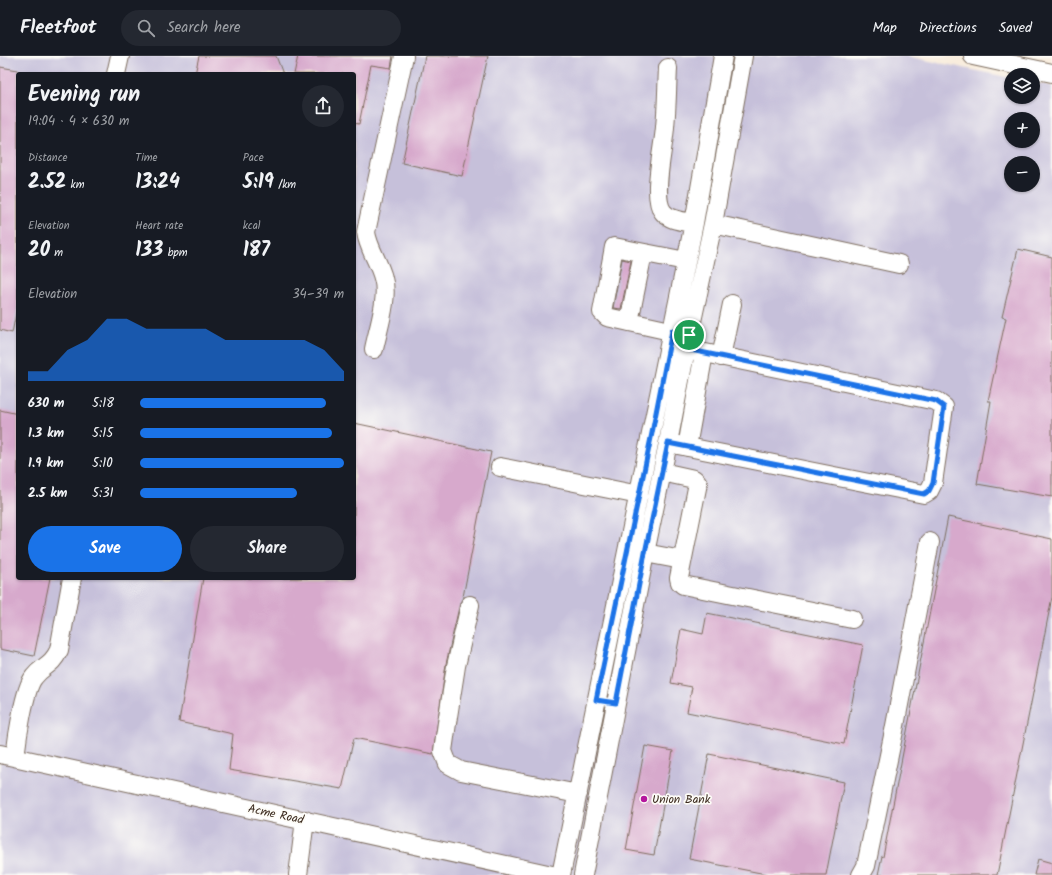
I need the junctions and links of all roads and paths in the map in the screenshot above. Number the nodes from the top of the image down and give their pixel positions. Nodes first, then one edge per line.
1 (120, 56) edge
2 (404, 56) edge
3 (723, 56) edge
4 (743, 56) edge
5 (973, 56) edge
6 (668, 68) dead end
7 (116, 72) edge
8 (1052, 73) edge
9 (694, 223) junction
10 (712, 224) junction
11 (643, 253) junction
12 (686, 261) junction
13 (899, 264) dead end
14 (732, 304) dead end
15 (629, 322) junction
16 (682, 338) junction
17 (374, 349) dead end
18 (712, 355) junction
19 (668, 443) junction
20 (687, 447) junction
21 (500, 467) dead end
22 (662, 472) junction
23 (639, 495) junction
24 (930, 542) dead end
25 (645, 553) junction
26 (682, 560) junction
27 (72, 580) edge
28 (470, 605) dead end
29 (852, 619) dead end
30 (596, 700) junction
31 (616, 703) junction
32 (7, 756) edge
33 (578, 794) junction
34 (305, 820) junction
35 (298, 875) edge
36 (552, 875) edge
37 (561, 875) edge
38 (583, 875) edge
39 (861, 875) edge

1 - 7 street
2 - 17 street
3 - 9 street
4 - 10 street
5 - 8 street
6 - 9 street
9 - 12 street
10 - 13 street
10 - 16 street
11 - 12 street
11 - 15 street
11 - 15 street
12 - 16 street
14 - 18 street
15 - 16 street
16 - 18 street
16 - 19 street
16 - 23 street
18 - 20 street
18 - 20 street
19 - 20 street
19 - 22 street
21 - 23 street
22 - 25 street
22 - 26 street
23 - 30 street
24 - 39 street
25 - 26 street
25 - 31 street
26 - 29 street
27 - 32 street
28 - 33 street
30 - 31 street
30 - 33 street
31 - 38 street
32 - 34 street, Acme Road
33 - 37 street
34 - 35 street
34 - 36 street, Acme Road

